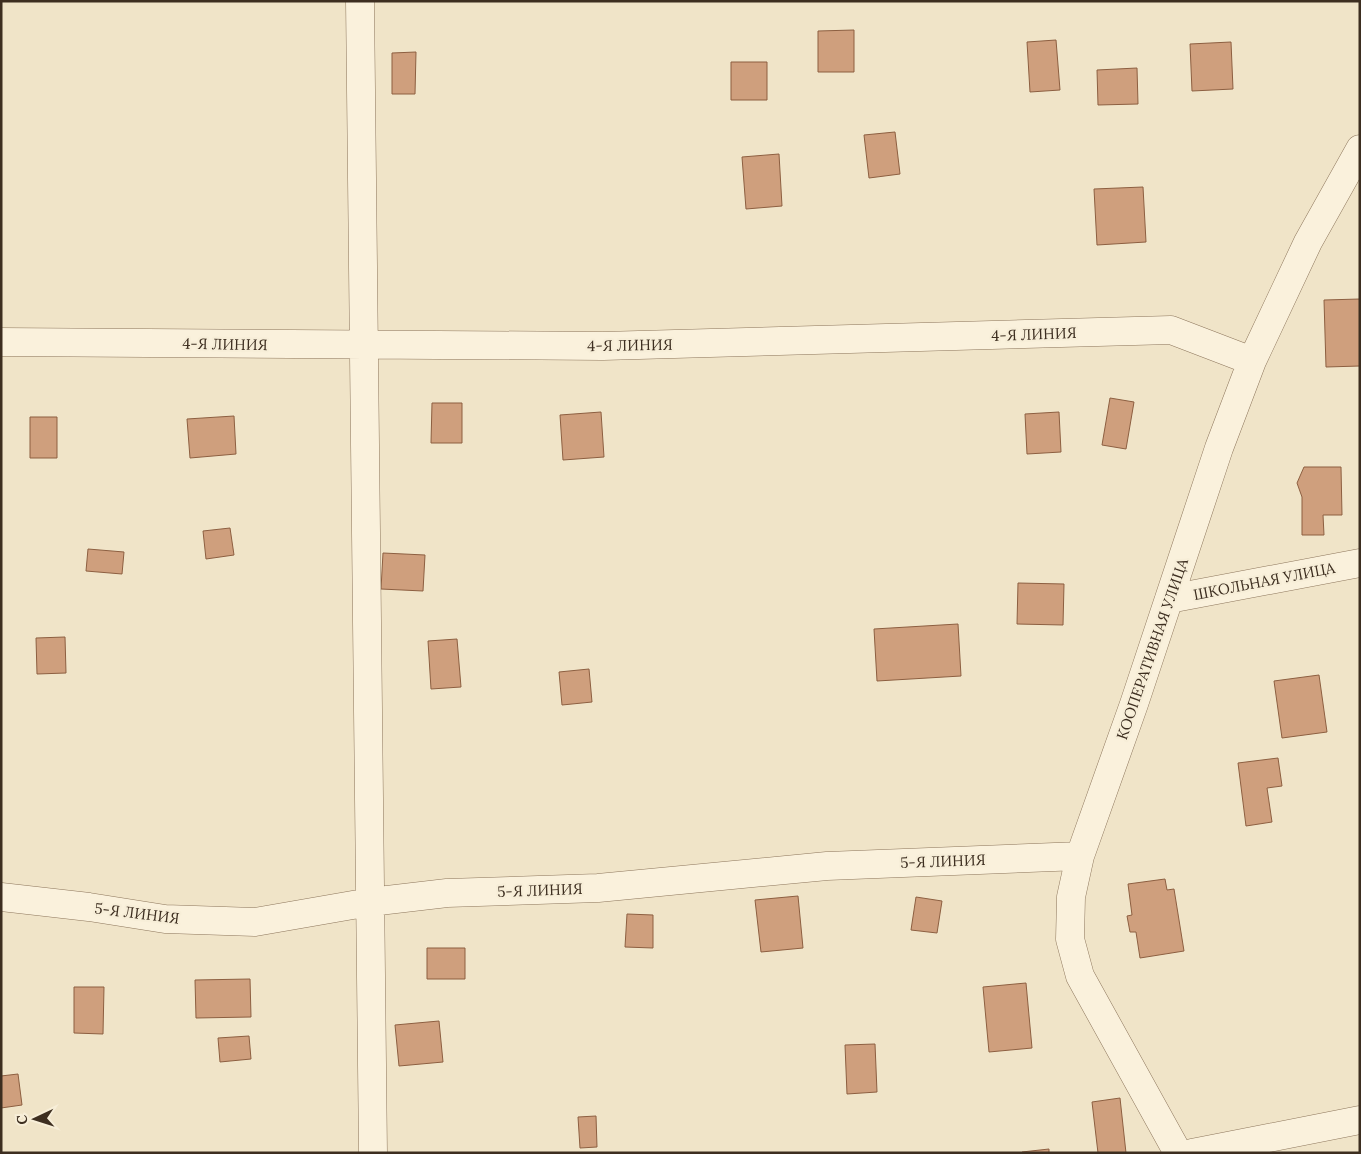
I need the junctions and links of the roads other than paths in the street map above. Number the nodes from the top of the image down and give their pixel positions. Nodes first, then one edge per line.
1 (360, 1) edge
2 (1360, 149) edge
3 (1, 342) edge
4 (364, 345) junction
5 (1252, 361) junction
6 (1360, 562) edge
7 (1169, 599) junction
8 (1080, 856) junction
9 (1, 897) edge
10 (370, 902) junction
11 (1360, 1120) edge
12 (372, 1153) edge
13 (1178, 1153) edge
14 (1192, 1153) edge

1 - 4 street
2 - 5 street, КООПЕРАТИВНАЯ УЛИЦА
3 - 4 street, 4-Я ЛИНИЯ
4 - 5 street, 4-Я ЛИНИЯ
4 - 10 street
5 - 7 street, КООПЕРАТИВНАЯ УЛИЦА
6 - 7 street, ШКОЛЬНАЯ УЛИЦА
7 - 8 street, КООПЕРАТИВНАЯ УЛИЦА
8 - 10 street, 5-Я ЛИНИЯ
8 - 13 street, КООПЕРАТИВНАЯ УЛИЦА
9 - 10 street, 5-Я ЛИНИЯ
10 - 12 street
11 - 14 street

